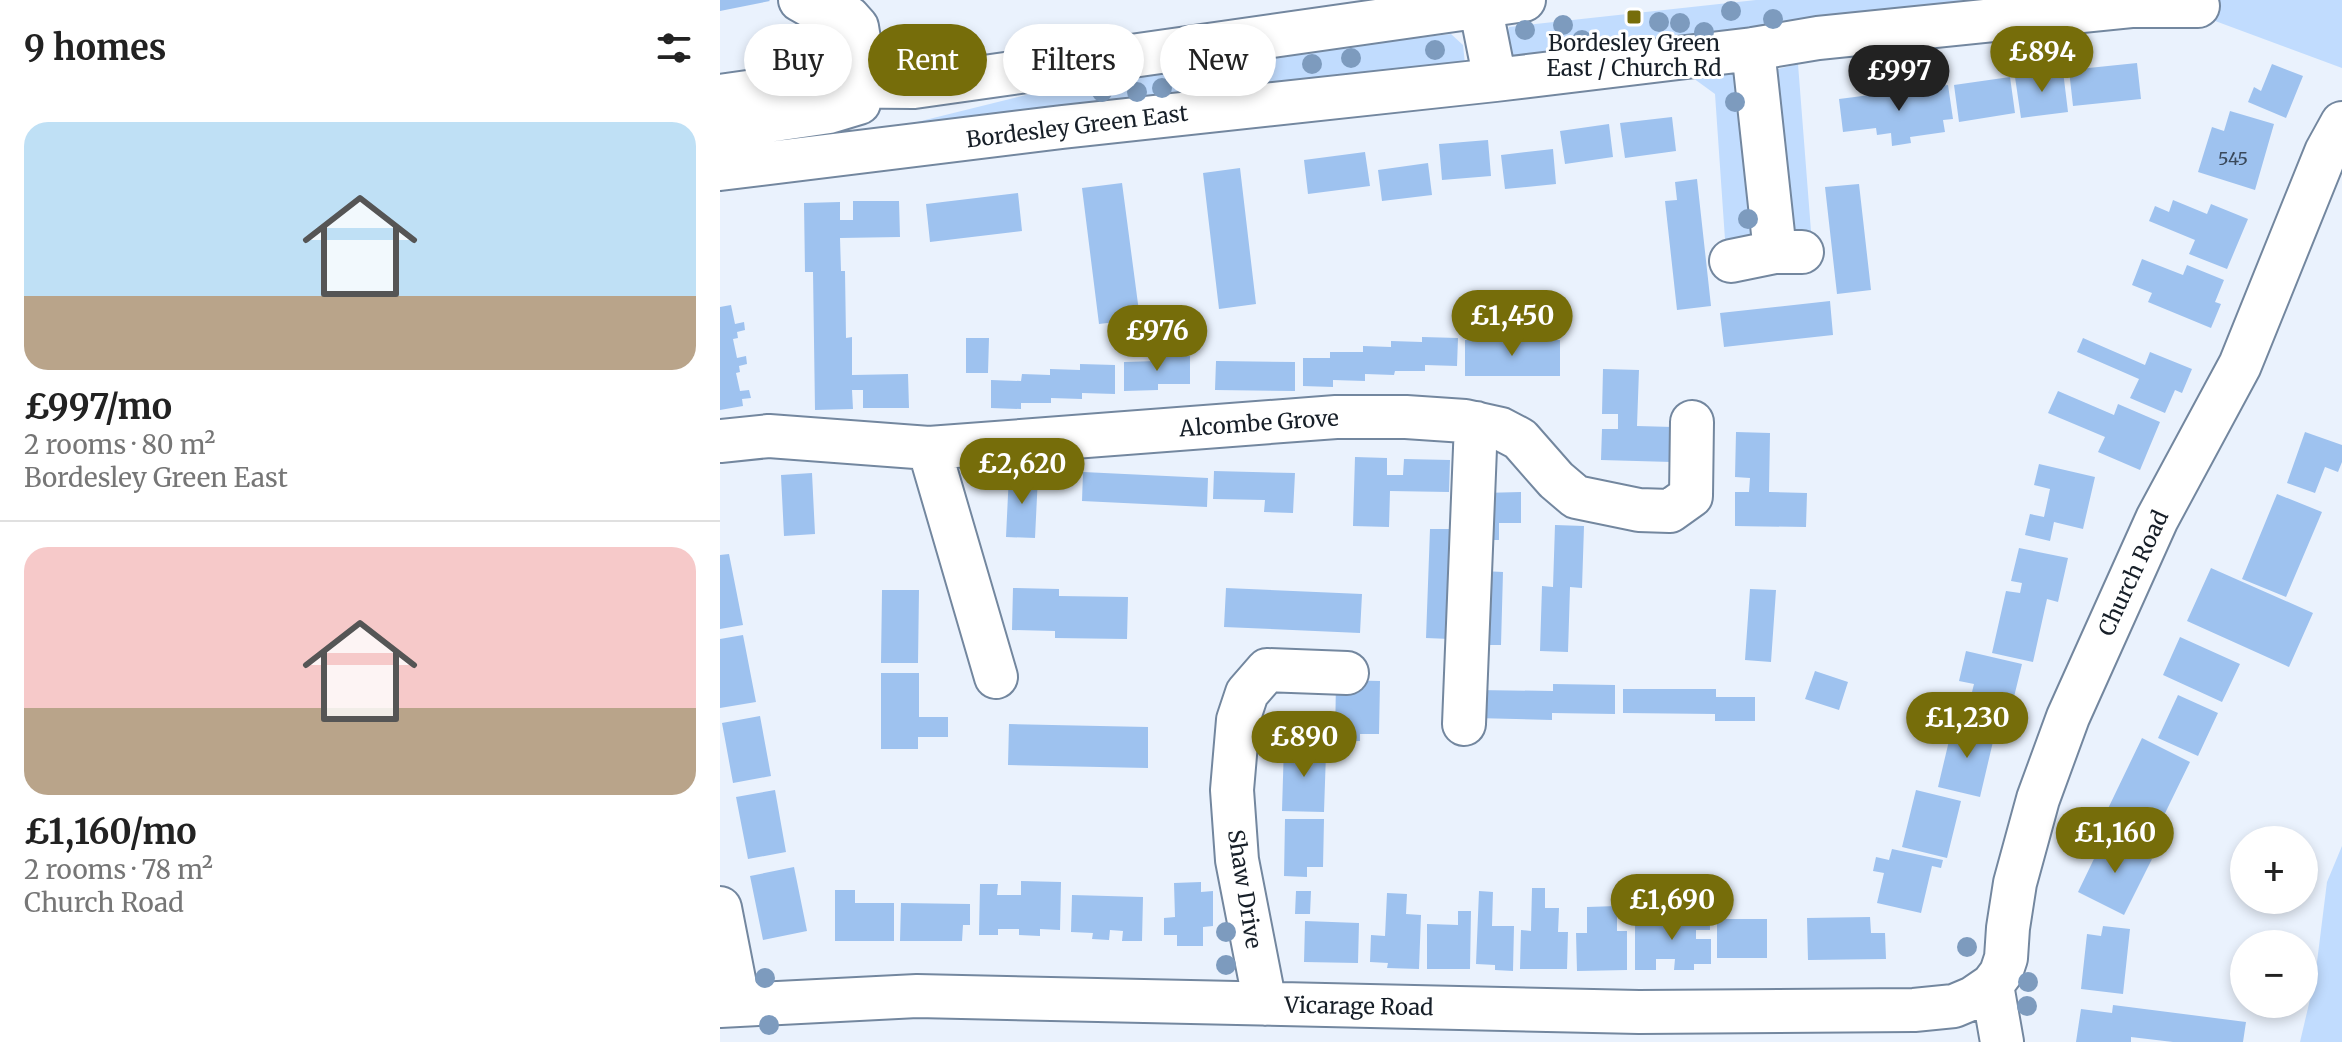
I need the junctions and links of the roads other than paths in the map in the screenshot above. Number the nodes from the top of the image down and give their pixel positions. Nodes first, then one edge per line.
1 (800, 0) edge
2 (1524, 0) edge
3 (2131, 3) edge
4 (1480, 5) junction
5 (2198, 6) dead end
6 (1753, 49) junction
7 (987, 76) edge
8 (1495, 80) junction
9 (867, 87) joint
10 (720, 96) edge
11 (883, 96) edge
12 (2342, 123) edge
13 (720, 128) edge
14 (720, 169) edge
15 (1731, 261) dead end
16 (1692, 422) dead end
17 (1476, 423) junction
18 (720, 441) edge
19 (929, 448) junction
20 (1347, 673) dead end
21 (996, 677) dead end
22 (1464, 724) dead end
23 (720, 908) edge
24 (1992, 985) junction
25 (1265, 1004) junction
26 (730, 1006) edge
27 (2002, 1042) edge

1 - 9 street
2 - 4 street
3 - 5 street, Bordesley Green East
3 - 6 street, Bordesley Green East
4 - 7 street
4 - 8 street
6 - 8 street, Bordesley Green East
6 - 15 street
8 - 14 street, Bordesley Green East
9 - 10 street
11 - 13 street
12 - 24 street, Church Road
16 - 17 street, Alcombe Grove
17 - 19 street, Alcombe Grove
17 - 22 street
18 - 19 street, Alcombe Grove
19 - 21 street
20 - 25 street, Shaw Drive
23 - 26 street
24 - 25 street, Vicarage Road
24 - 27 street
25 - 26 street, Vicarage Road

